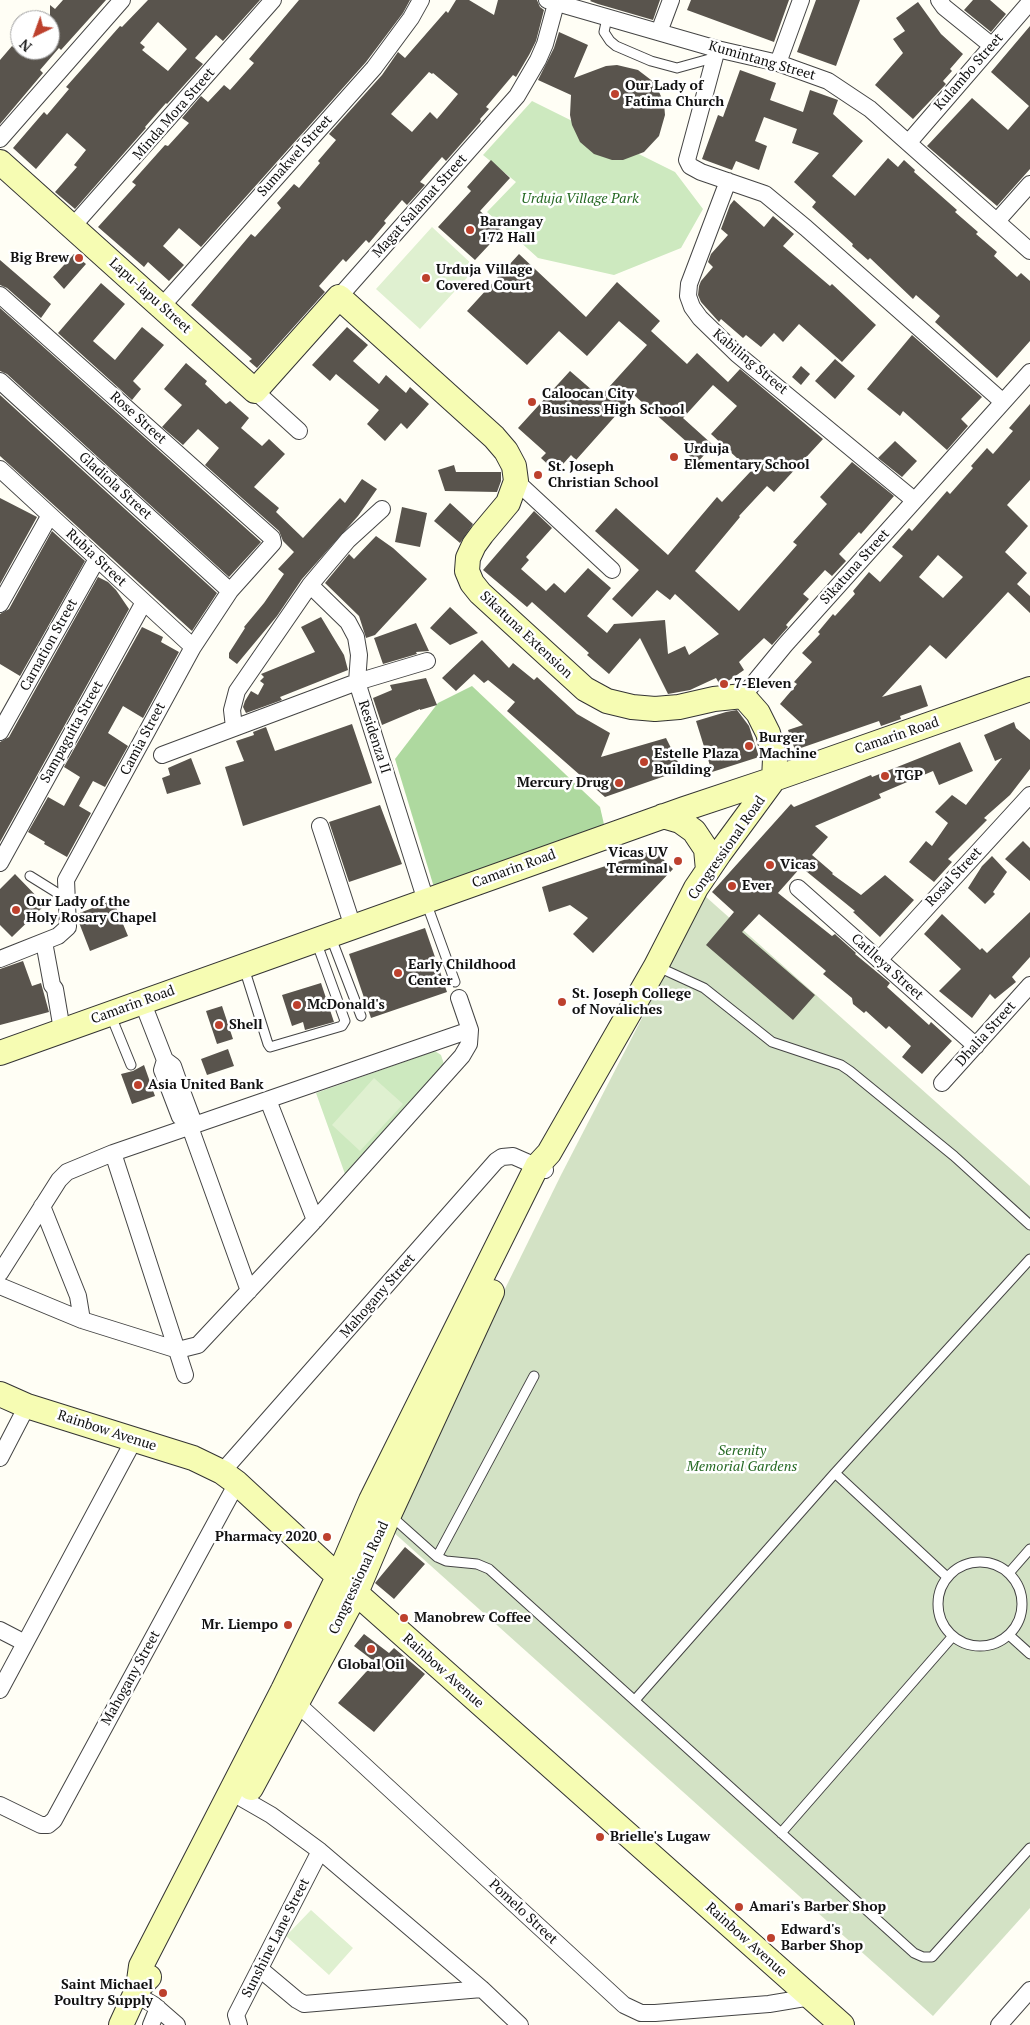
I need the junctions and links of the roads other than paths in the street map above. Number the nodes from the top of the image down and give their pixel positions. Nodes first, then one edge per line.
1 (122, 0) edge
2 (273, 0) edge
3 (421, 0) edge
4 (671, 0) edge
5 (801, 0) edge
6 (939, 0) edge
7 (553, 1) edge
8 (1030, 2) edge
9 (607, 18) junction
10 (659, 32) junction
11 (991, 45) junction
12 (715, 53) junction
13 (778, 63) junction
14 (0, 139) edge
15 (908, 142) junction
16 (0, 162) edge
17 (728, 181) junction
18 (1030, 184) edge
19 (997, 221) junction
20 (73, 226) junction
21 (1030, 251) edge
22 (0, 295) edge
23 (339, 297) junction
24 (162, 306) junction
25 (1030, 372) edge
26 (0, 381) edge
27 (255, 391) junction
28 (1003, 402) junction
29 (299, 431) dead end
30 (0, 470) edge
31 (516, 481) junction
32 (914, 500) junction
33 (382, 508) dead end
34 (50, 515) junction
35 (273, 543) joint
36 (97, 559) junction
37 (612, 570) dead end
38 (310, 585) junction
39 (230, 591) junction
40 (144, 602) junction
41 (0, 604) edge
42 (193, 646) junction
43 (427, 661) dead end
44 (356, 682) junction
45 (1030, 689) edge
46 (743, 696) junction
47 (234, 727) junction
48 (0, 732) edge
49 (162, 755) dead end
50 (774, 779) junction
51 (1030, 795) edge
52 (674, 812) junction
53 (320, 826) dead end
54 (713, 862) junction
55 (0, 863) edge
56 (30, 876) dead end
57 (798, 888) dead end
58 (67, 900) junction
59 (426, 901) junction
60 (353, 927) junction
61 (323, 937) junction
62 (44, 942) junction
63 (0, 959) edge
64 (879, 960) junction
65 (243, 966) junction
66 (656, 966) junction
67 (455, 982) dead end
68 (1030, 985) edge
69 (459, 998) dead end
70 (142, 1001) junction
71 (110, 1013) junction
72 (361, 1016) dead end
73 (470, 1030) junction
74 (59, 1031) junction
75 (976, 1046) junction
76 (0, 1053) edge
77 (131, 1065) dead end
78 (942, 1083) dead end
79 (268, 1100) junction
80 (190, 1127) junction
81 (113, 1154) junction
82 (544, 1163) junction
83 (42, 1206) junction
84 (315, 1220) junction
85 (1030, 1225) edge
86 (1030, 1259) edge
87 (0, 1272) edge
88 (0, 1286) edge
89 (249, 1291) junction
90 (82, 1320) junction
91 (178, 1350) junction
92 (185, 1374) dead end
93 (534, 1376) dead end
94 (0, 1394) edge
95 (27, 1406) junction
96 (134, 1440) junction
97 (0, 1458) edge
98 (835, 1473) junction
99 (230, 1478) junction
100 (389, 1515) junction
101 (1030, 1549) edge
102 (437, 1557) junction
103 (1009, 1573) junction
104 (338, 1577) junction
105 (947, 1577) junction
106 (356, 1593) junction
107 (0, 1630) edge
108 (1009, 1635) junction
109 (953, 1636) junction
110 (25, 1643) junction
111 (1030, 1654) edge
112 (0, 1690) edge
113 (289, 1697) junction
114 (635, 1700) junction
115 (238, 1796) junction
116 (0, 1805) edge
117 (781, 1833) junction
118 (1030, 1848) edge
119 (320, 1851) junction
120 (260, 1969) junction
121 (482, 1989) junction
122 (1030, 1990) edge
123 (136, 1991) junction
124 (811, 1997) junction
125 (158, 2008) junction
126 (121, 2025) edge
127 (151, 2025) edge
128 (177, 2025) edge
129 (239, 2025) edge
130 (520, 2025) edge
131 (842, 2025) edge
132 (998, 2025) edge

1 - 14 street
2 - 20 street, Minda Mora Street
3 - 24 street, Sumakwel Street
4 - 10 street
5 - 13 street
6 - 11 street
7 - 9 street, Kumintang Street
7 - 23 street, Magat Salamat Street
8 - 11 street, Kulambo Street
9 - 10 street, Kumintang Street
9 - 12 lane
10 - 12 street, Kumintang Street
11 - 15 street, Kulambo Street
12 - 13 street, Kumintang Street
12 - 17 street
13 - 15 street, Kumintang Street
15 - 19 street, Kumintang Street
16 - 20 main road, Lapu-lapu Street
17 - 28 street
17 - 32 street, Kabiling Street
18 - 19 street
19 - 21 street, Kumintang Street
20 - 24 main road, Lapu-lapu Street
22 - 35 street, Rose Street
23 - 27 main road, Magat Salamat Street
23 - 31 main road
24 - 27 main road, Lapu-lapu Street
25 - 28 street, Sikatuna Street
26 - 39 street, Gladiola Street
27 - 29 street, Lapu-lapu Street
28 - 32 street, Sikatuna Street
30 - 34 street, Rubia Street
31 - 37 street
31 - 46 main road, Sikatuna Extension
32 - 46 street, Sikatuna Street
33 - 38 street
34 - 36 street, Rubia Street
34 - 41 street
35 - 39 street, Camia Street
36 - 40 street, Rubia Street
36 - 48 street, Carnation Street
38 - 44 street, Residenza II
38 - 47 street
39 - 42 street, Camia Street
40 - 42 street, Rubia Street
40 - 55 street, Sampaguita Street
42 - 58 street, Camia Street
43 - 44 street
44 - 47 street
44 - 59 street, Residenza II
45 - 50 main road, Camarin Road
46 - 50 main road
47 - 49 street
50 - 52 main road, Camarin Road
50 - 54 main road, Congressional Road
51 - 64 street, Rosal Street
52 - 54 main road
52 - 59 main road, Camarin Road
53 - 60 street
54 - 66 main road, Congressional Road
56 - 58 lane
57 - 64 street, Catlleya Street
58 - 62 street, Camia Street
59 - 60 main road, Camarin Road
59 - 67 lane
60 - 61 main road, Camarin Road
61 - 65 main road, Camarin Road
61 - 65 lane
61 - 72 lane
62 - 63 street
62 - 74 street
64 - 75 street, Catlleya Street
65 - 70 main road, Camarin Road
66 - 82 main road, Congressional Road
66 - 85 lane
68 - 75 street, Dhalia Street
69 - 73 street
70 - 71 main road, Camarin Road
70 - 80 street
71 - 74 main road, Camarin Road
71 - 77 lane
73 - 79 street
73 - 84 street
74 - 76 main road, Camarin Road
75 - 78 street, Dhalia Street
79 - 80 street
79 - 84 street
80 - 81 street
80 - 89 street
81 - 83 street
81 - 91 street
82 - 99 street, Mahogany Street
82 - 100 main road, Congressional Road
82 - 104 main road, Congressional Road
83 - 87 street
83 - 90 street
84 - 89 street
86 - 98 lane
88 - 90 street
89 - 91 street
90 - 91 street
91 - 92 street
93 - 102 lane
94 - 95 main road, Rainbow Avenue
95 - 96 main road, Rainbow Avenue
95 - 97 street
96 - 99 main road, Rainbow Avenue
96 - 110 street
98 - 105 lane
98 - 114 lane
99 - 104 main road, Rainbow Avenue
99 - 116 street, Mahogany Street
100 - 102 lane
100 - 106 main road, Congressional Road
101 - 103 lane
102 - 114 lane
103 - 105 lane
103 - 108 lane
104 - 106 main road, Rainbow Avenue
104 - 113 main road, Congressional Road
105 - 109 lane
106 - 113 main road, Congressional Road
106 - 124 main road, Rainbow Avenue
107 - 110 street
108 - 109 lane
108 - 111 lane
109 - 117 lane
110 - 112 street
113 - 115 main road, Congressional Road
113 - 124 street, Pomelo Street
114 - 117 lane
115 - 119 street
115 - 123 main road, Congressional Road
117 - 118 lane
119 - 120 street, Sunshine Lane Street
119 - 121 street
120 - 121 street
120 - 129 street, Sunshine Lane Street
121 - 130 street
122 - 132 street
123 - 125 street
123 - 126 main road, Congressional Road
124 - 131 main road, Rainbow Avenue
125 - 127 street
125 - 128 street

